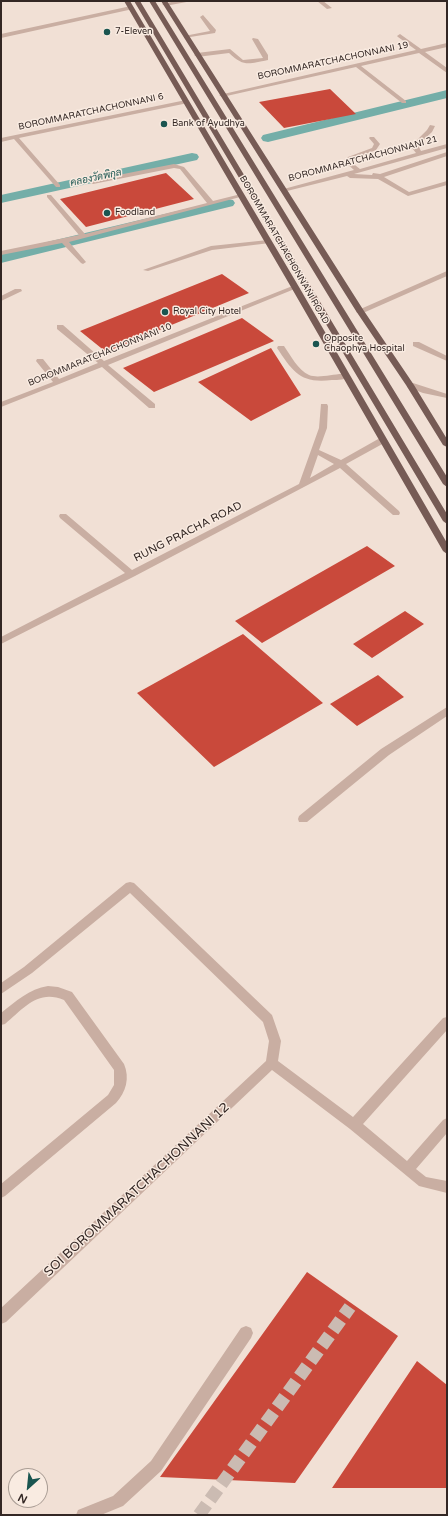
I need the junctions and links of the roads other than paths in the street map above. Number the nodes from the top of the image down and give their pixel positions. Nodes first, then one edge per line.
1 (127, 1) edge
2 (137, 1) edge
3 (152, 1) edge
4 (189, 1) edge
5 (320, 1) edge
6 (164, 2) edge
7 (131, 8) junction
8 (329, 8) dead end
9 (203, 17) dead end
10 (1, 36) edge
11 (400, 36) dead end
12 (186, 37) junction
13 (254, 39) dead end
14 (447, 45) edge
15 (420, 51) junction
16 (197, 55) junction
17 (357, 65) junction
18 (447, 71) edge
19 (222, 95) junction
20 (186, 102) junction
21 (404, 102) dead end
22 (432, 126) dead end
23 (15, 137) junction
24 (372, 138) dead end
25 (1, 140) edge
26 (447, 146) edge
27 (420, 154) junction
28 (447, 154) edge
29 (367, 169) junction
30 (359, 171) junction
31 (340, 176) junction
32 (378, 176) junction
33 (93, 182) dead end
34 (447, 182) edge
35 (58, 186) dead end
36 (283, 190) junction
37 (49, 196) dead end
38 (241, 196) junction
39 (211, 203) junction
40 (83, 236) junction
41 (64, 241) junction
42 (268, 242) junction
43 (1, 253) edge
44 (83, 262) dead end
45 (146, 270) dead end
46 (447, 273) edge
47 (295, 288) junction
48 (18, 291) dead end
49 (1, 299) edge
50 (360, 311) junction
51 (60, 327) dead end
52 (416, 344) dead end
53 (280, 348) dead end
54 (447, 359) edge
55 (40, 361) dead end
56 (104, 364) junction
57 (346, 376) junction
58 (57, 382) junction
59 (410, 385) junction
60 (447, 396) edge
61 (1, 404) edge
62 (152, 406) dead end
63 (324, 406) dead end
64 (383, 440) junction
65 (447, 445) edge
66 (316, 451) junction
67 (341, 464) junction
68 (447, 484) edge
69 (303, 485) junction
70 (396, 513) dead end
71 (63, 516) dead end
72 (447, 521) edge
73 (447, 551) edge
74 (132, 574) junction
75 (1, 641) edge
76 (447, 711) edge
77 (303, 819) dead end
78 (1, 989) edge
79 (1, 1020) edge
80 (447, 1022) edge
81 (272, 1063) junction
82 (447, 1124) edge
83 (354, 1125) junction
84 (408, 1169) junction
85 (447, 1187) edge
86 (1, 1192) edge
87 (1, 1317) edge
88 (246, 1333) dead end
89 (83, 1515) edge

1 - 7 main road, BOROMMARATCHACHONNANI ROAD
2 - 72 main road
3 - 68 main road
4 - 6 street
5 - 8 street
6 - 12 main road
7 - 10 street
7 - 20 main road, BOROMMARATCHACHONNANI ROAD
9 - 12 street
11 - 15 street
12 - 16 main road
13 - 16 street
14 - 15 street, BOROMMARATCHACHONNANI 19
15 - 17 street, BOROMMARATCHACHONNANI 19
15 - 18 street
16 - 19 main road
17 - 19 street, BOROMMARATCHACHONNANI 19
17 - 21 street
19 - 36 main road
20 - 23 street, BOROMMARATCHACHONNANI 6
20 - 38 main road, BOROMMARATCHACHONNANI ROAD
22 - 27 street
23 - 25 street, BOROMMARATCHACHONNANI 6
23 - 35 street
24 - 30 street
26 - 27 street, BOROMMARATCHACHONNANI 21
27 - 29 street, BOROMMARATCHACHONNANI 21
28 - 32 street
29 - 30 street, BOROMMARATCHACHONNANI 21
29 - 32 street
30 - 31 street, BOROMMARATCHACHONNANI 21
31 - 32 street
31 - 36 street, BOROMMARATCHACHONNANI 21
32 - 34 street
33 - 39 street
36 - 50 main road
37 - 40 street
38 - 39 street
38 - 42 main road, BOROMMARATCHACHONNANI ROAD
39 - 40 street
40 - 41 street
41 - 43 street
41 - 44 street
42 - 45 street
42 - 47 main road, BOROMMARATCHACHONNANI ROAD
46 - 50 street
47 - 56 street, BOROMMARATCHACHONNANI 10
47 - 57 main road, BOROMMARATCHACHONNANI ROAD
48 - 49 street
50 - 59 main road
51 - 56 street
52 - 54 street
53 - 57 street
55 - 58 street
56 - 58 street, BOROMMARATCHACHONNANI 10
56 - 62 street
57 - 64 main road, BOROMMARATCHACHONNANI ROAD
58 - 61 street, BOROMMARATCHACHONNANI 10
59 - 60 street
59 - 65 main road
63 - 66 street
64 - 67 street, RUNG PRACHA ROAD
64 - 73 main road, BOROMMARATCHACHONNANI ROAD
66 - 67 street
66 - 69 street
67 - 69 street, RUNG PRACHA ROAD
67 - 70 street
69 - 74 street, RUNG PRACHA ROAD
71 - 74 street
74 - 75 street, RUNG PRACHA ROAD
76 - 77 street
78 - 81 street
79 - 86 street
80 - 83 street
81 - 83 street
81 - 87 street, SOI BOROMMARATCHACHONNANI 12
82 - 84 street
83 - 84 street
84 - 85 street
88 - 89 street

